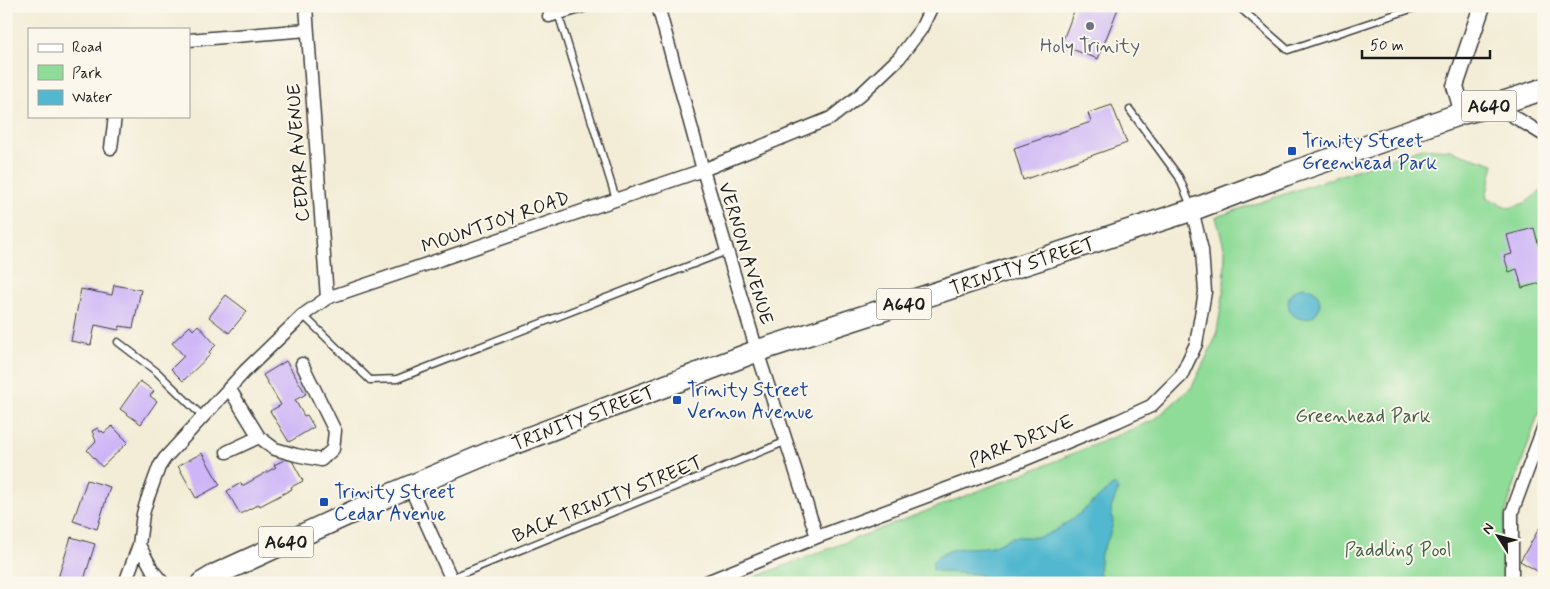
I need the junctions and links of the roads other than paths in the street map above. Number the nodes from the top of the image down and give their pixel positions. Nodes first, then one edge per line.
1 (306, 6) edge
2 (583, 6) edge
3 (658, 6) edge
4 (932, 6) edge
5 (1238, 6) edge
6 (1415, 6) edge
7 (1482, 6) edge
8 (554, 15) joint
9 (307, 30) junction
10 (190, 40) edge
11 (1544, 89) edge
12 (1495, 104) junction
13 (1130, 110) dead end
14 (1463, 113) junction
15 (115, 118) edge
16 (1544, 135) edge
17 (111, 148) dead end
18 (703, 170) junction
19 (616, 199) junction
20 (1192, 210) junction
21 (727, 252) junction
22 (327, 298) junction
23 (303, 315) junction
24 (118, 342) dead end
25 (757, 351) junction
26 (302, 364) dead end
27 (229, 388) junction
28 (202, 416) junction
29 (1544, 426) edge
30 (259, 437) junction
31 (787, 441) junction
32 (227, 452) dead end
33 (410, 487) junction
34 (817, 537) junction
35 (139, 545) junction
36 (444, 580) edge
37 (125, 583) edge
38 (163, 583) edge
39 (202, 583) edge
40 (704, 583) edge
41 (1512, 583) edge

1 - 9 street, CEDAR AVENUE
2 - 8 street
3 - 18 street, VERNON AVENUE
4 - 18 street, MOUNTJOY ROAD
5 - 6 lane
7 - 14 street
8 - 19 lane
9 - 10 street
9 - 22 street, CEDAR AVENUE
11 - 12 highway, TRINITY STREET / A640
12 - 14 highway, TRINITY STREET / A640
12 - 16 street
13 - 20 lane
14 - 20 highway, TRINITY STREET / A640
15 - 17 street
18 - 19 street, MOUNTJOY ROAD
18 - 21 street, VERNON AVENUE
19 - 22 street, MOUNTJOY ROAD
20 - 25 highway, TRINITY STREET / A640
20 - 34 street, PARK DRIVE
21 - 23 lane
21 - 25 street, VERNON AVENUE
22 - 23 street, MOUNTJOY ROAD
23 - 27 street, MOUNTJOY ROAD
24 - 28 lane
25 - 31 street, VERNON AVENUE
25 - 33 highway, TRINITY STREET / A640
26 - 30 street
27 - 28 street, MOUNTJOY ROAD
27 - 30 street
28 - 35 street, MOUNTJOY ROAD
29 - 41 street
30 - 32 street
31 - 34 street, VERNON AVENUE
31 - 36 lane, BACK TRINITY STREET
33 - 36 street
33 - 39 highway, TRINITY STREET / A640
34 - 40 street, PARK DRIVE
35 - 37 street, MOUNTJOY ROAD
35 - 38 street

